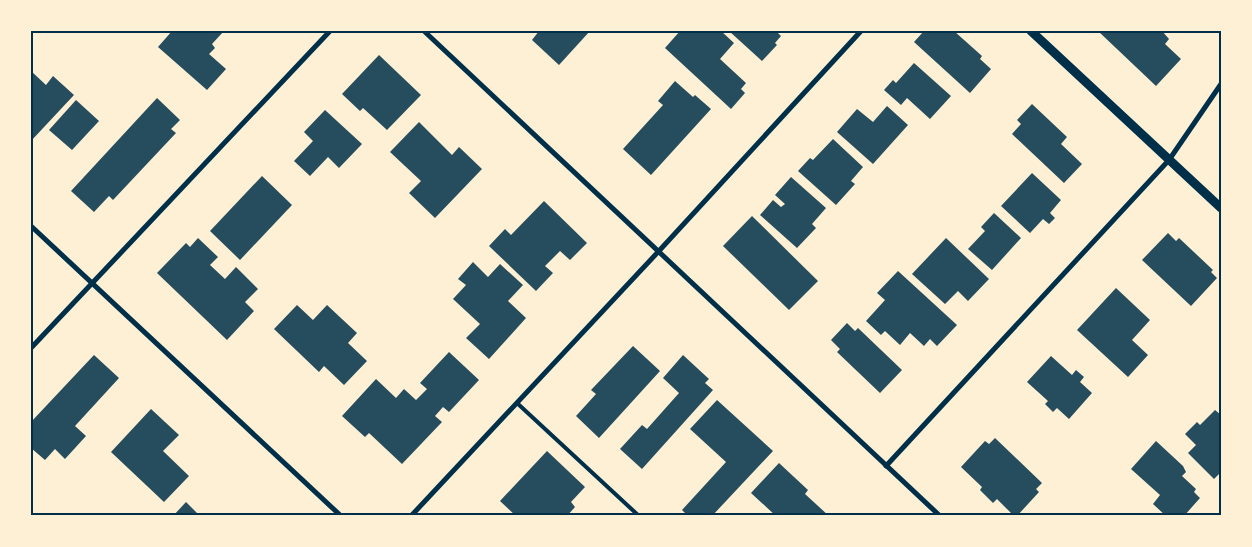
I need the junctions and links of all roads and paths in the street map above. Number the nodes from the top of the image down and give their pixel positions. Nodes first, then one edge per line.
1 (330, 31) edge
2 (424, 31) edge
3 (861, 31) edge
4 (1031, 31) edge
5 (1221, 84) edge
6 (1170, 160) junction
7 (1221, 208) edge
8 (31, 226) edge
9 (658, 252) junction
10 (92, 282) junction
11 (31, 348) edge
12 (517, 403) junction
13 (886, 466) junction
14 (341, 516) edge
15 (411, 516) edge
16 (639, 516) edge
17 (940, 516) edge

1 - 10 street
2 - 9 street
3 - 9 street
4 - 6 street
5 - 6 street
6 - 7 street
6 - 13 street
8 - 10 street
9 - 12 street
9 - 13 street
10 - 11 street
10 - 14 street
12 - 15 street
12 - 16 lane
13 - 17 street

